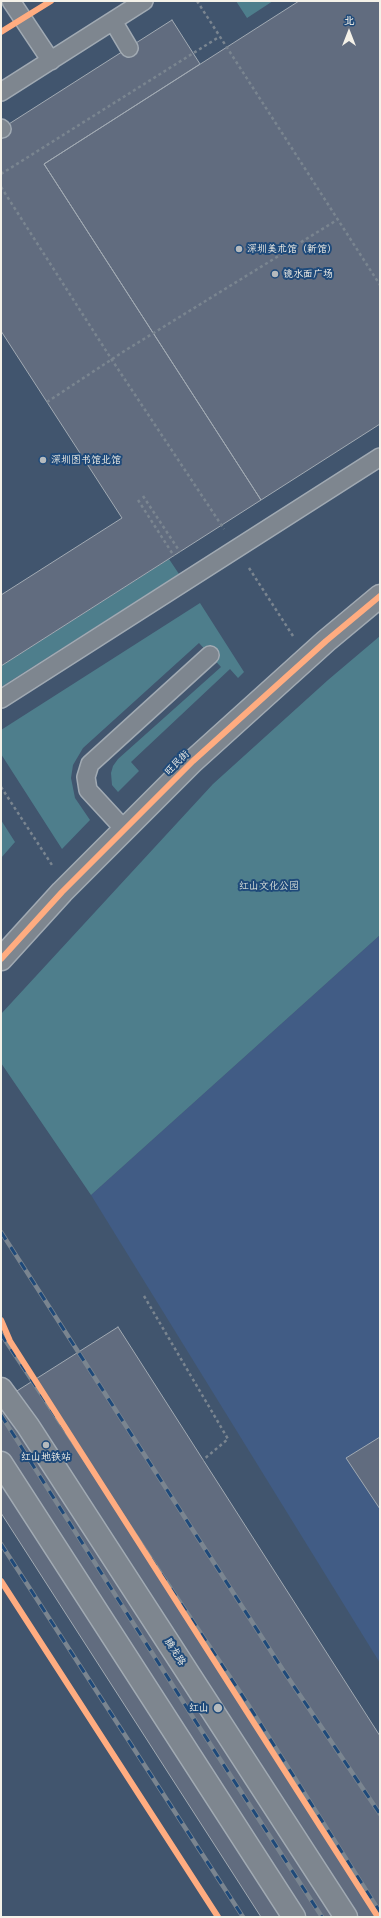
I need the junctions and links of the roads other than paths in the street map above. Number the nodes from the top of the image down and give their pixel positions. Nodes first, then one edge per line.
1 (11, 1) edge
2 (144, 1) edge
3 (112, 21) junction
4 (129, 48) dead end
5 (51, 61) junction
6 (1, 92) edge
7 (380, 457) edge
8 (380, 596) edge
9 (210, 655) dead end
10 (1, 699) edge
11 (124, 829) junction
12 (1, 960) edge
13 (1, 1389) edge
14 (1, 1463) edge
15 (294, 1917) edge
16 (346, 1917) edge

1 - 5 lane
2 - 3 lane
3 - 4 lane
3 - 5 lane
5 - 6 lane
7 - 10 lane
8 - 11 main road, 旺民街
9 - 11 lane
11 - 12 main road, 旺民街
13 - 16 main road, 腾龙路
14 - 15 main road

